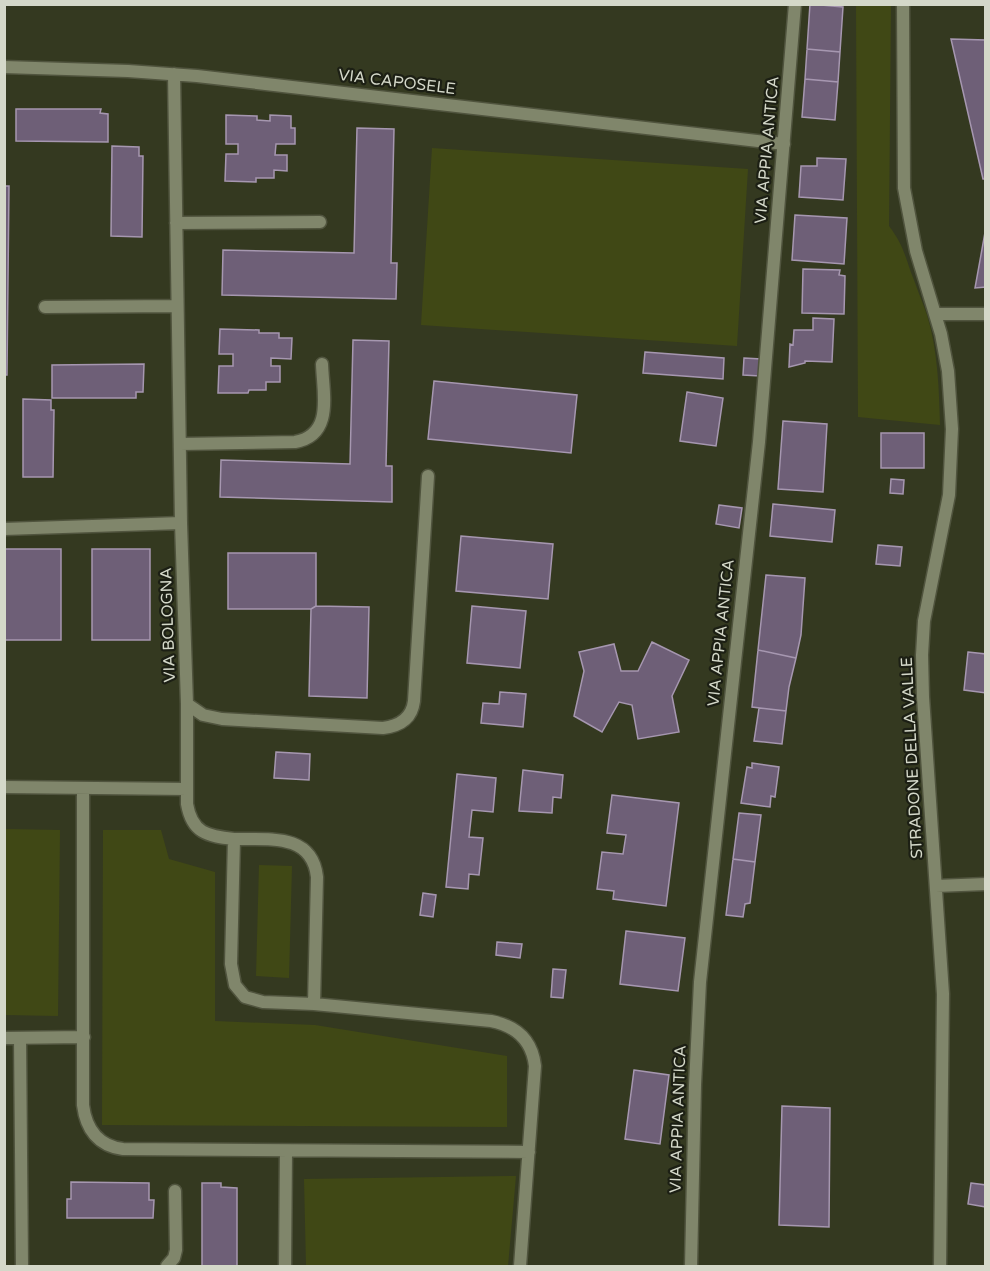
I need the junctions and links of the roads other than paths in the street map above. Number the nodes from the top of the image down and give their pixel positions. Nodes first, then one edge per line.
1 (795, 4) edge
2 (903, 4) edge
3 (4, 67) edge
4 (174, 74) junction
5 (784, 144) junction
6 (320, 222) dead end
7 (176, 223) junction
8 (177, 306) junction
9 (45, 307) dead end
10 (936, 314) junction
11 (986, 314) edge
12 (322, 364) dead end
13 (180, 444) junction
14 (428, 476) dead end
15 (181, 524) junction
16 (4, 529) edge
17 (187, 704) junction
18 (4, 787) edge
19 (83, 789) junction
20 (188, 789) junction
21 (234, 839) junction
22 (986, 884) edge
23 (936, 886) junction
24 (314, 1004) junction
25 (84, 1037) junction
26 (4, 1038) edge
27 (20, 1038) junction
28 (286, 1151) junction
29 (529, 1152) junction
30 (175, 1191) dead end
31 (22, 1266) edge
32 (167, 1266) edge
33 (285, 1266) edge
34 (520, 1266) edge
35 (691, 1266) edge
36 (940, 1266) edge

1 - 5 street, VIA APPIA ANTICA
2 - 10 street, STRADONE DELLA VALLE
3 - 4 street, VIA CAPOSELE
4 - 5 street, VIA CAPOSELE
4 - 7 street, VIA BOLOGNA
5 - 35 street, VIA APPIA ANTICA
6 - 7 street
7 - 8 street, VIA BOLOGNA
8 - 9 street
8 - 13 street, VIA BOLOGNA
10 - 11 street
10 - 23 street, STRADONE DELLA VALLE
12 - 13 street
13 - 15 street, VIA BOLOGNA
14 - 17 street, VIA BOLOGNA
15 - 16 street
15 - 17 street, VIA BOLOGNA
17 - 20 street
18 - 19 street
19 - 20 street
19 - 25 street
20 - 21 street
21 - 24 street
21 - 24 street
22 - 23 street
23 - 36 street, STRADONE DELLA VALLE
24 - 29 street
25 - 27 street
25 - 28 street
26 - 27 street
27 - 31 street
28 - 29 street
28 - 33 street
29 - 34 street
30 - 32 street

